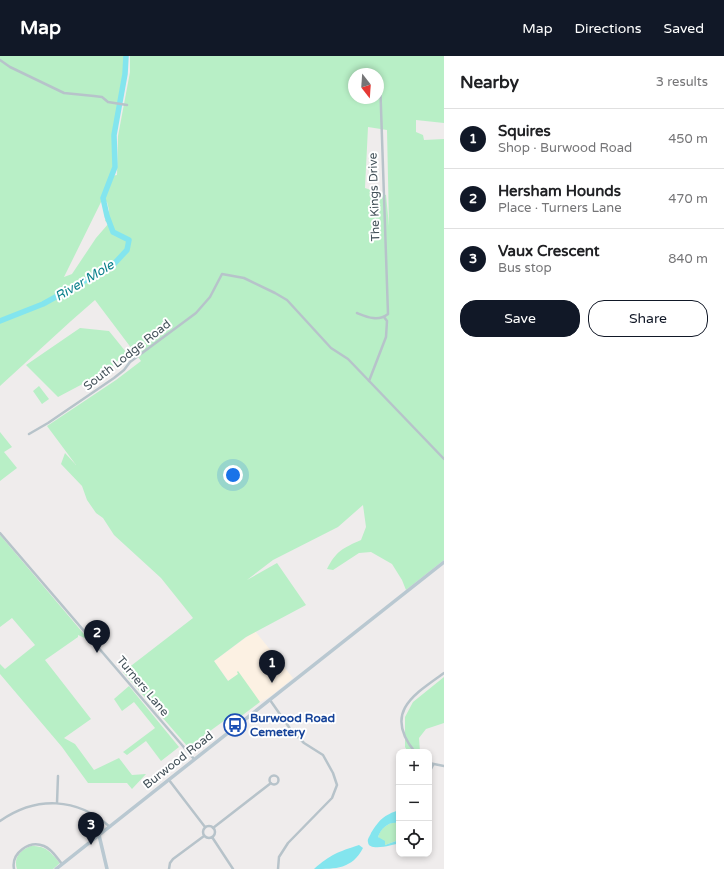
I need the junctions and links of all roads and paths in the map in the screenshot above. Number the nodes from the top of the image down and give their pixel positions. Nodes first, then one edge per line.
1 (0, 60) edge
2 (381, 104) edge
3 (127, 105) dead end
4 (357, 313) dead end
5 (388, 314) junction
6 (384, 317) junction
7 (387, 321) junction
8 (369, 381) junction
9 (29, 434) dead end
10 (444, 459) edge
11 (0, 532) edge
12 (444, 562) edge
13 (444, 673) edge
14 (270, 700) junction
15 (413, 749) edge
16 (194, 760) junction
17 (433, 764) edge
18 (444, 766) edge
19 (58, 776) dead end
20 (169, 780) junction
21 (271, 783) dead end
22 (56, 803) junction
23 (0, 821) edge
24 (110, 827) junction
25 (206, 827) junction
26 (213, 828) junction
27 (100, 835) junction
28 (204, 836) junction
29 (212, 837) junction
30 (62, 864) junction
31 (14, 869) edge
32 (56, 869) edge
33 (107, 869) edge
34 (169, 869) edge
35 (234, 869) edge
36 (278, 869) edge

1 - 3 street
2 - 5 street, The Kings Drive
4 - 6 street
5 - 6 street
5 - 7 street, The Kings Drive
6 - 7 street
7 - 8 street, The Kings Drive
8 - 9 street, South Lodge Road
8 - 10 street
11 - 16 street, Turners Lane
12 - 14 street, Burwood Road
13 - 15 street
14 - 16 street, Burwood Road
14 - 36 street
16 - 20 street, Burwood Road
17 - 18 street
19 - 22 street
20 - 24 street, Burwood Road
20 - 25 street
21 - 26 street
22 - 23 street
22 - 24 street
24 - 27 street, Burwood Road
25 - 26 street
25 - 28 street
26 - 29 street
27 - 30 street, Burwood Road
27 - 33 street
28 - 29 street
28 - 34 street
29 - 35 street
30 - 31 street
30 - 32 street, Burwood Road

